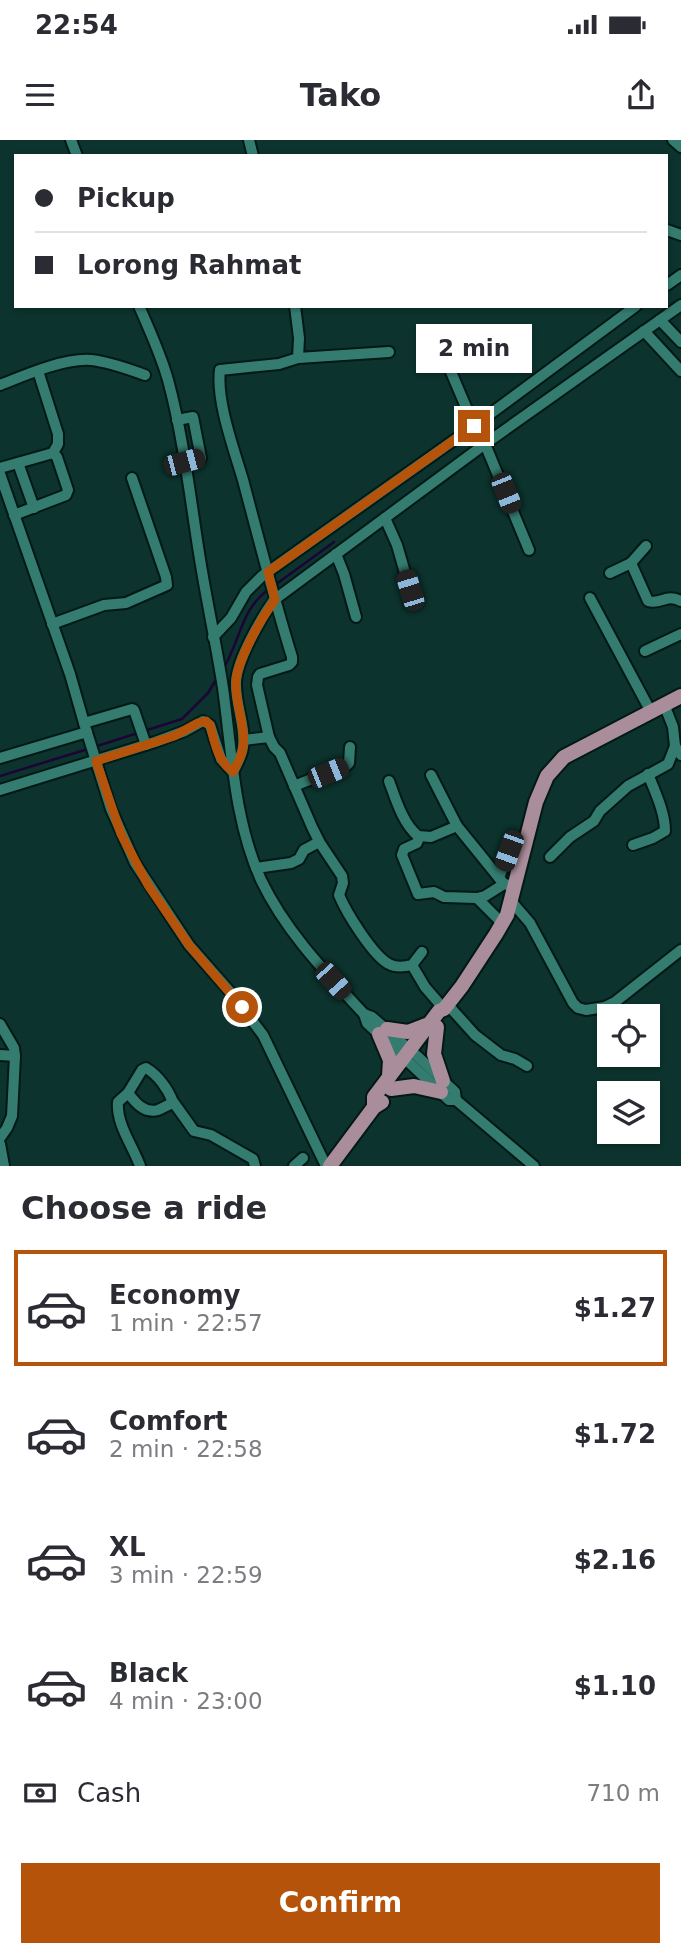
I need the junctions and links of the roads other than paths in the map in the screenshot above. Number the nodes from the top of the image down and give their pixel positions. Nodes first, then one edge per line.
1 (673, 140) edge
2 (681, 147) edge
3 (681, 304) edge
4 (140, 308) edge
5 (295, 308) edge
6 (633, 308) edge
7 (660, 320) junction
8 (644, 331) junction
9 (681, 342) edge
10 (390, 352) dead end
11 (298, 358) junction
12 (446, 360) dead end
13 (38, 371) junction
14 (681, 371) edge
15 (145, 375) dead end
16 (0, 385) edge
17 (177, 420) junction
18 (474, 426) junction
19 (485, 444) junction
20 (53, 453) junction
21 (184, 462) junction
22 (18, 463) junction
23 (0, 468) edge
24 (0, 474) edge
25 (132, 478) dead end
26 (34, 508) junction
27 (14, 515) junction
28 (385, 518) junction
29 (646, 546) dead end
30 (528, 550) dead end
31 (336, 554) junction
32 (631, 563) junction
33 (610, 573) dead end
34 (268, 574) junction
35 (410, 590) dead end
36 (274, 598) junction
37 (590, 598) dead end
38 (681, 601) edge
39 (356, 617) dead end
40 (52, 624) junction
41 (681, 634) edge
42 (213, 637) junction
43 (645, 651) dead end
44 (258, 690) junction
45 (681, 696) edge
46 (238, 697) junction
47 (664, 704) junction
48 (651, 712) junction
49 (85, 728) junction
50 (269, 737) junction
51 (244, 740) junction
52 (146, 745) junction
53 (350, 747) dead end
54 (678, 750) edge
55 (0, 758) edge
56 (96, 761) junction
57 (233, 772) junction
58 (648, 774) junction
59 (431, 775) dead end
60 (389, 781) dead end
61 (294, 786) junction
62 (0, 790) edge
63 (457, 826) junction
64 (419, 836) junction
65 (319, 842) junction
66 (633, 845) dead end
67 (550, 857) dead end
68 (256, 868) junction
69 (507, 888) junction
70 (477, 898) junction
71 (502, 923) junction
72 (681, 950) edge
73 (422, 952) dead end
74 (412, 965) junction
75 (446, 1007) junction
76 (0, 1024) edge
77 (433, 1025) junction
78 (383, 1032) junction
79 (0, 1055) edge
80 (16, 1056) junction
81 (410, 1056) junction
82 (527, 1066) dead end
83 (390, 1083) junction
84 (442, 1087) junction
85 (128, 1093) junction
86 (173, 1102) junction
87 (0, 1138) edge
88 (0, 1144) edge
89 (303, 1157) dead end
90 (4, 1166) edge
91 (140, 1166) edge
92 (255, 1166) edge
93 (293, 1166) edge
94 (330, 1166) edge
95 (534, 1166) edge

1 - 2 street
3 - 7 street
4 - 17 street
5 - 11 street
6 - 18 street
7 - 8 street
7 - 9 street
8 - 14 street
8 - 19 street
10 - 11 street
11 - 34 street
12 - 18 street
13 - 15 street
13 - 16 street
13 - 20 street
17 - 21 street
17 - 21 street
18 - 34 street
19 - 28 street
19 - 30 street
20 - 22 street
20 - 26 street
21 - 42 street
22 - 23 street
22 - 26 street
24 - 27 street
25 - 40 street
26 - 27 street
27 - 40 street
28 - 31 street
28 - 35 street
29 - 32 street
31 - 36 street
31 - 39 street
32 - 33 street
32 - 38 street
34 - 36 street
34 - 42 street
36 - 44 street
36 - 46 street
37 - 48 street
40 - 49 street
41 - 43 street
42 - 57 street
44 - 46 street
44 - 50 street
45 - 47 main road
46 - 51 street
47 - 48 main road
47 - 54 street
48 - 69 main road
49 - 52 street
49 - 55 street
49 - 56 street
50 - 51 street
50 - 61 street
51 - 57 street
52 - 56 street
52 - 57 street
53 - 61 street
54 - 58 street
56 - 62 street
56 - 94 street
57 - 68 street
58 - 66 street
58 - 67 street
59 - 63 street
60 - 64 street
61 - 65 street
63 - 64 street
63 - 69 street
64 - 70 street
65 - 68 street
65 - 74 street
68 - 78 street
69 - 70 street
69 - 71 main road
69 - 72 street
70 - 71 street
71 - 75 main road
73 - 74 street
74 - 75 street
75 - 77 main road
75 - 82 street
76 - 80 street
77 - 78 main road
77 - 81 main road
77 - 84 main road
78 - 81 street
78 - 83 main road
79 - 80 street
80 - 87 street
81 - 83 main road
81 - 84 street
83 - 84 main road
83 - 94 main road
84 - 95 street
85 - 86 street
85 - 86 street
85 - 91 street
86 - 92 street
88 - 90 street
89 - 93 street

